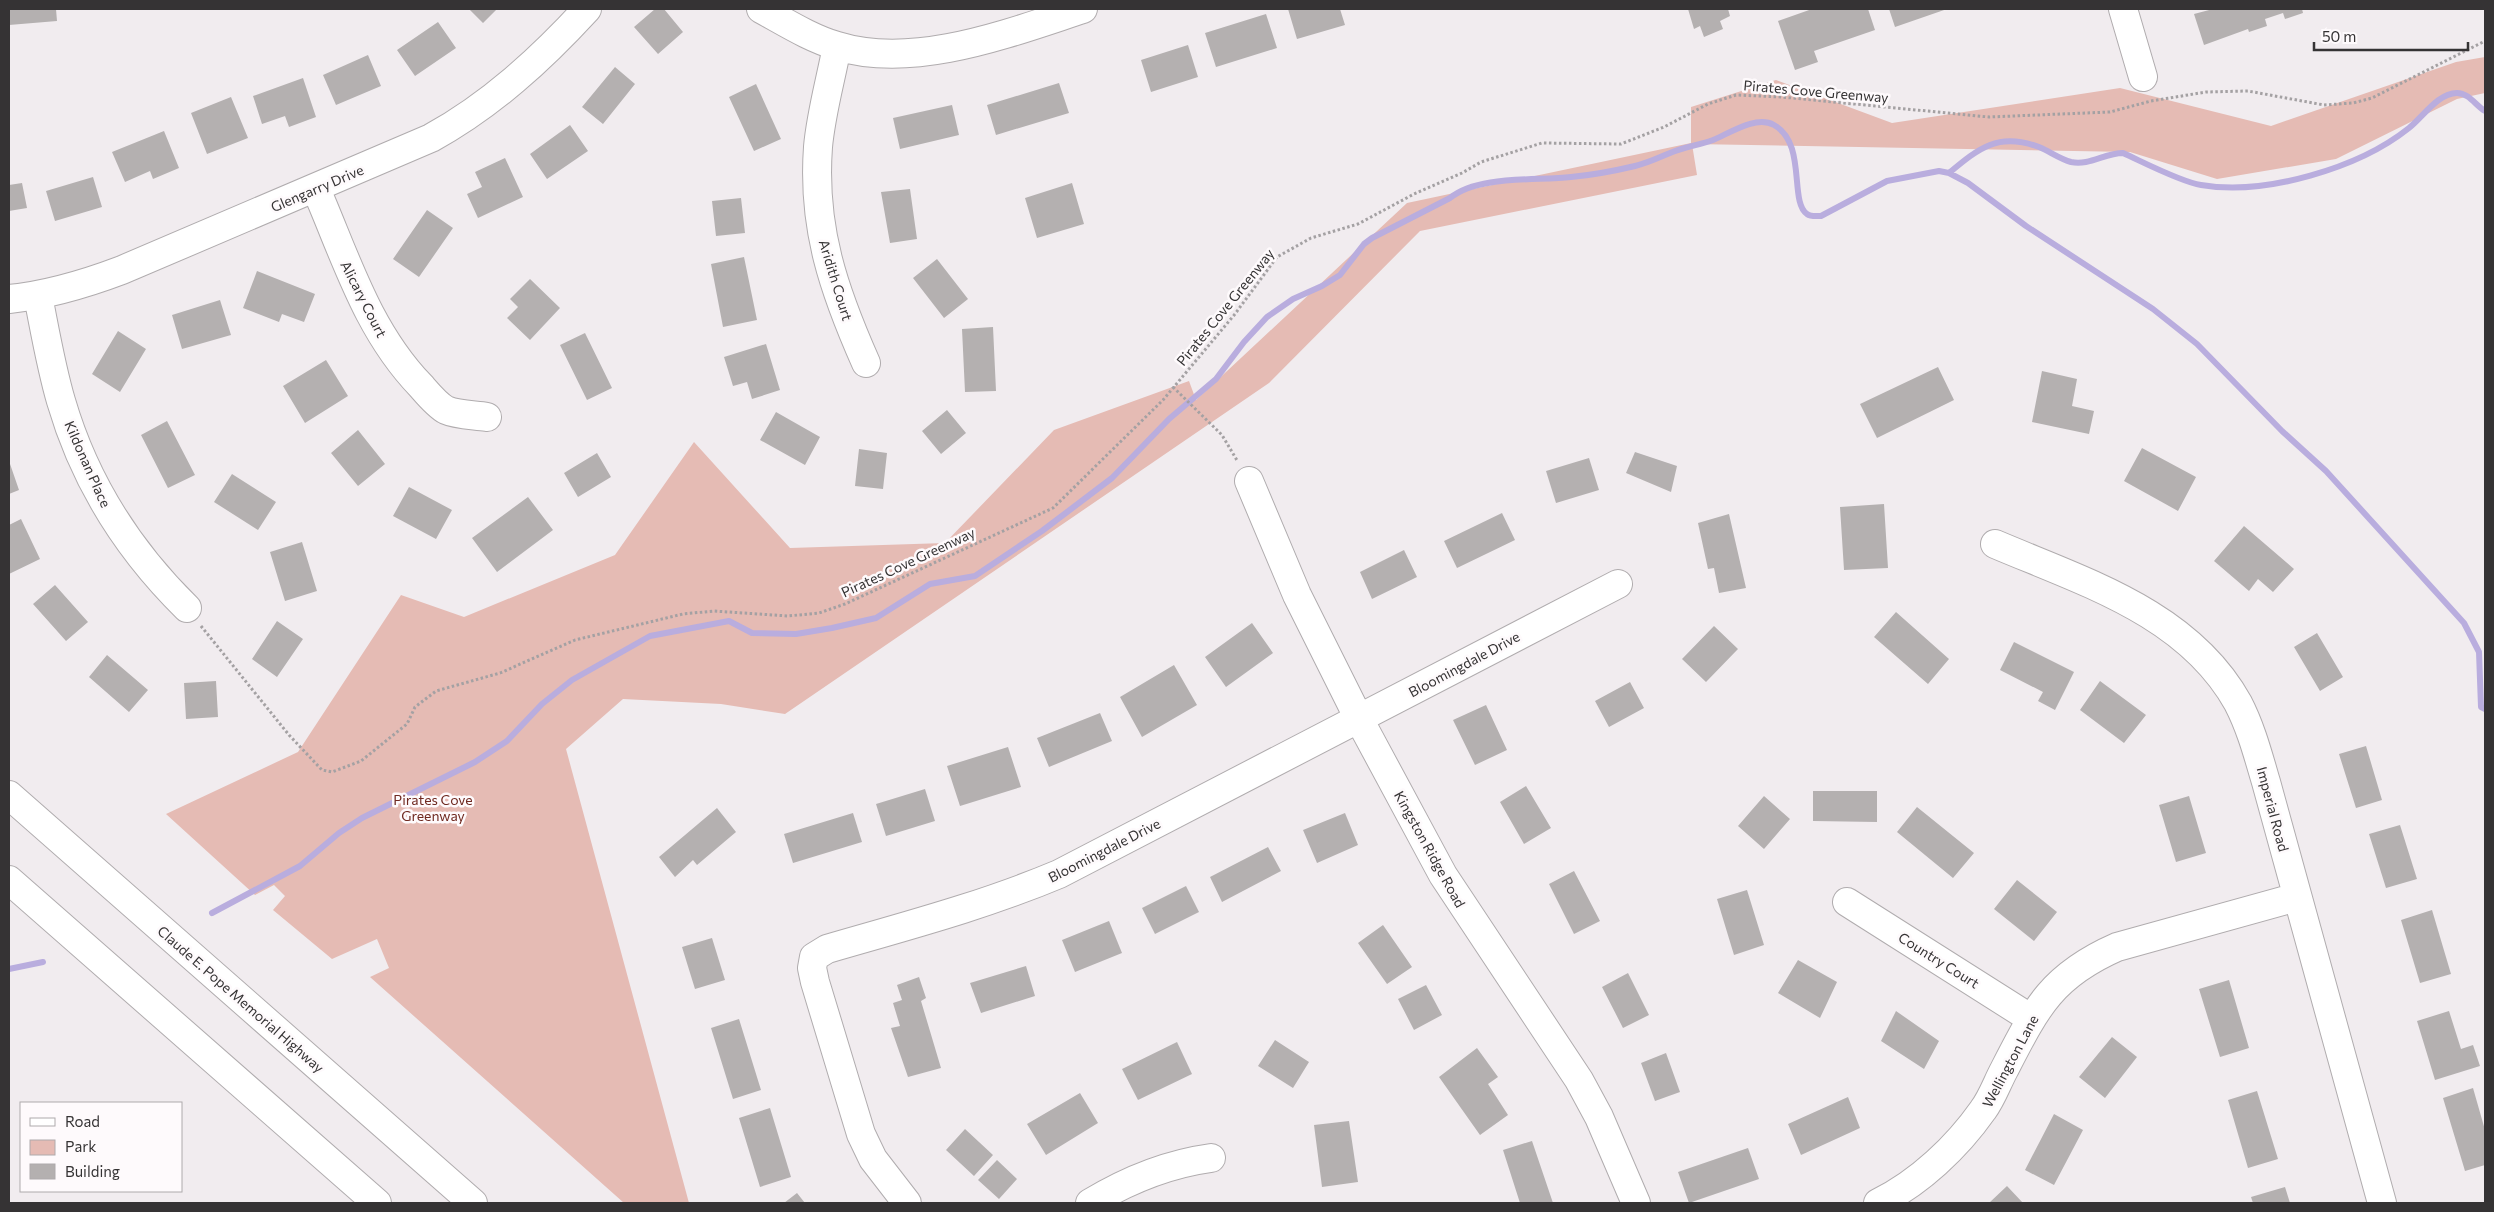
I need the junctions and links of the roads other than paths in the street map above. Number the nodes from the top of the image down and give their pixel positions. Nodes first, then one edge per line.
1 (587, 9) edge
2 (761, 9) edge
3 (1083, 9) edge
4 (2123, 9) edge
5 (837, 46) junction
6 (2143, 77) dead end
7 (316, 189) junction
8 (38, 296) junction
9 (9, 298) edge
10 (866, 364) dead end
11 (487, 417) dead end
12 (1248, 481) road end
13 (1995, 544) dead end
14 (1618, 584) dead end
15 (186, 608) road end
16 (1359, 719) junction
17 (9, 795) edge
18 (9, 880) edge
19 (2297, 897) junction
20 (1847, 902) dead end
21 (2030, 1018) junction
22 (1211, 1158) dead end
23 (377, 1203) edge
24 (473, 1203) edge
25 (907, 1203) edge
26 (1090, 1203) edge
27 (1636, 1203) edge
28 (1878, 1203) edge
29 (2382, 1203) edge

1 - 7 main road, Glengarry Drive
2 - 5 main road
3 - 5 main road
4 - 6 main road
5 - 10 main road, Aridith Court
7 - 8 main road, Glengarry Drive
7 - 11 main road, Alicary Court
8 - 9 main road, Glengarry Drive
8 - 15 main road, Kildonan Place
12 - 16 main road, Kingston Ridge Road
13 - 19 main road, Imperial Road
14 - 16 main road, Bloomingdale Drive
16 - 25 main road, Bloomingdale Drive
16 - 27 main road, Kingston Ridge Road
17 - 24 main road, Claude E. Pope Memorial Highway
18 - 23 main road
19 - 21 main road, Wellington Lane
19 - 29 main road, Imperial Road
20 - 21 main road, Country Court
21 - 28 main road, Wellington Lane
22 - 26 main road

